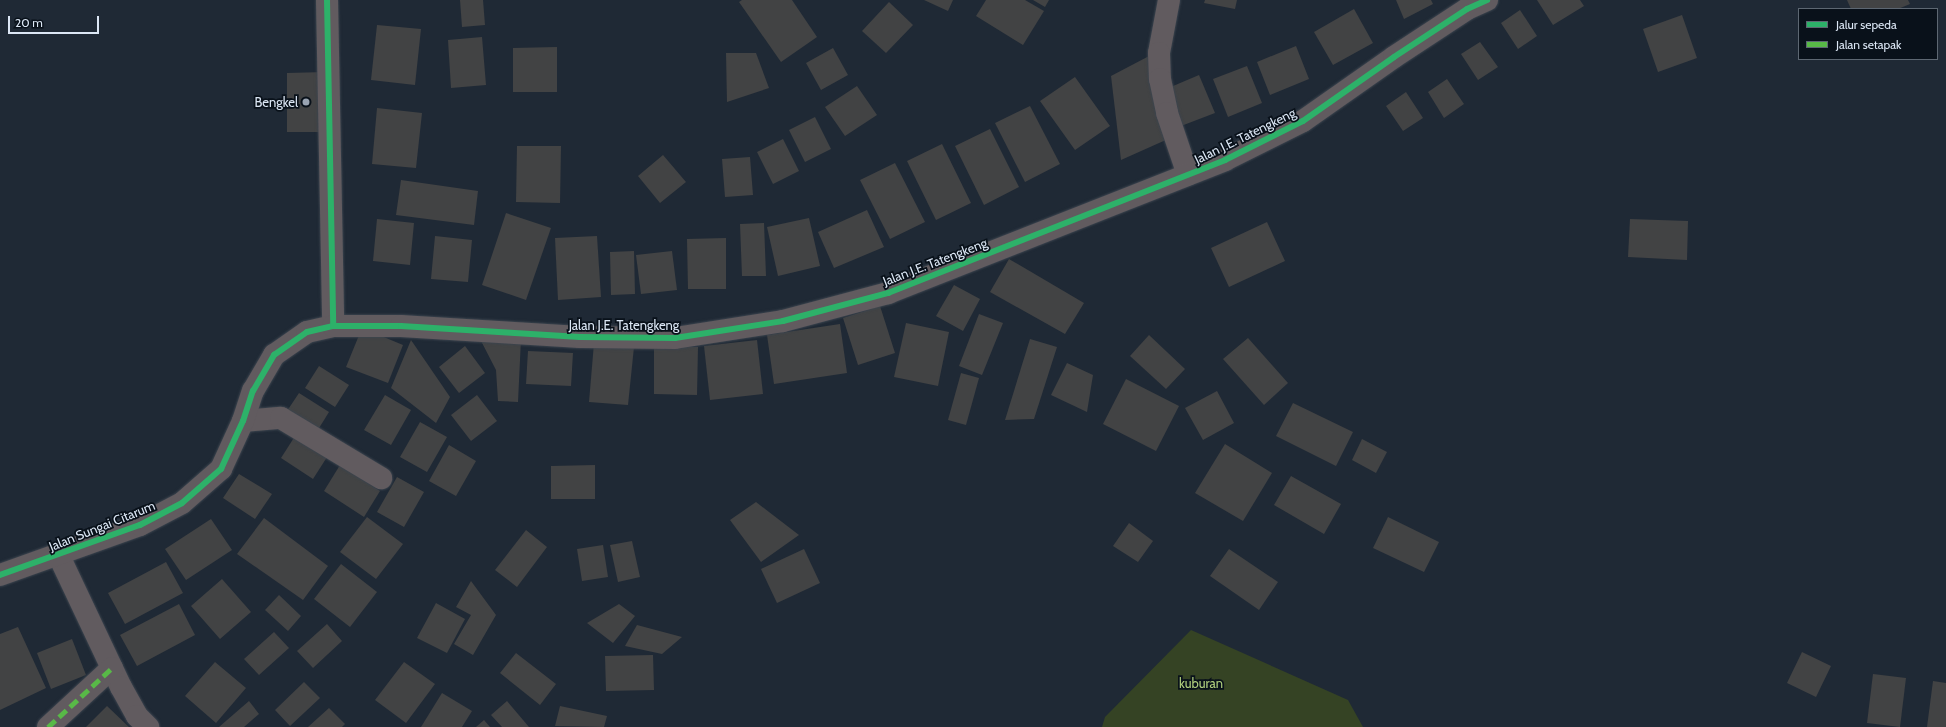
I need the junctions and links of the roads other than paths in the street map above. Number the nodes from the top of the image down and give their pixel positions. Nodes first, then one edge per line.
1 (327, 0) edge
2 (1169, 0) edge
3 (1487, 0) edge
4 (1188, 175) junction
5 (333, 326) junction
6 (243, 421) junction
7 (382, 478) dead end
8 (58, 556) junction
9 (0, 575) edge
10 (112, 668) junction
11 (48, 727) edge
12 (148, 727) edge

1 - 5 street
2 - 4 street
3 - 4 street, Jalan J.E. Tatengkeng
4 - 5 street, Jalan J.E. Tatengkeng
5 - 6 street, Jalan Sungai Citarum
6 - 7 street
6 - 8 street, Jalan Sungai Citarum
8 - 9 street, Jalan Sungai Citarum
8 - 10 street
10 - 11 street
10 - 12 street

